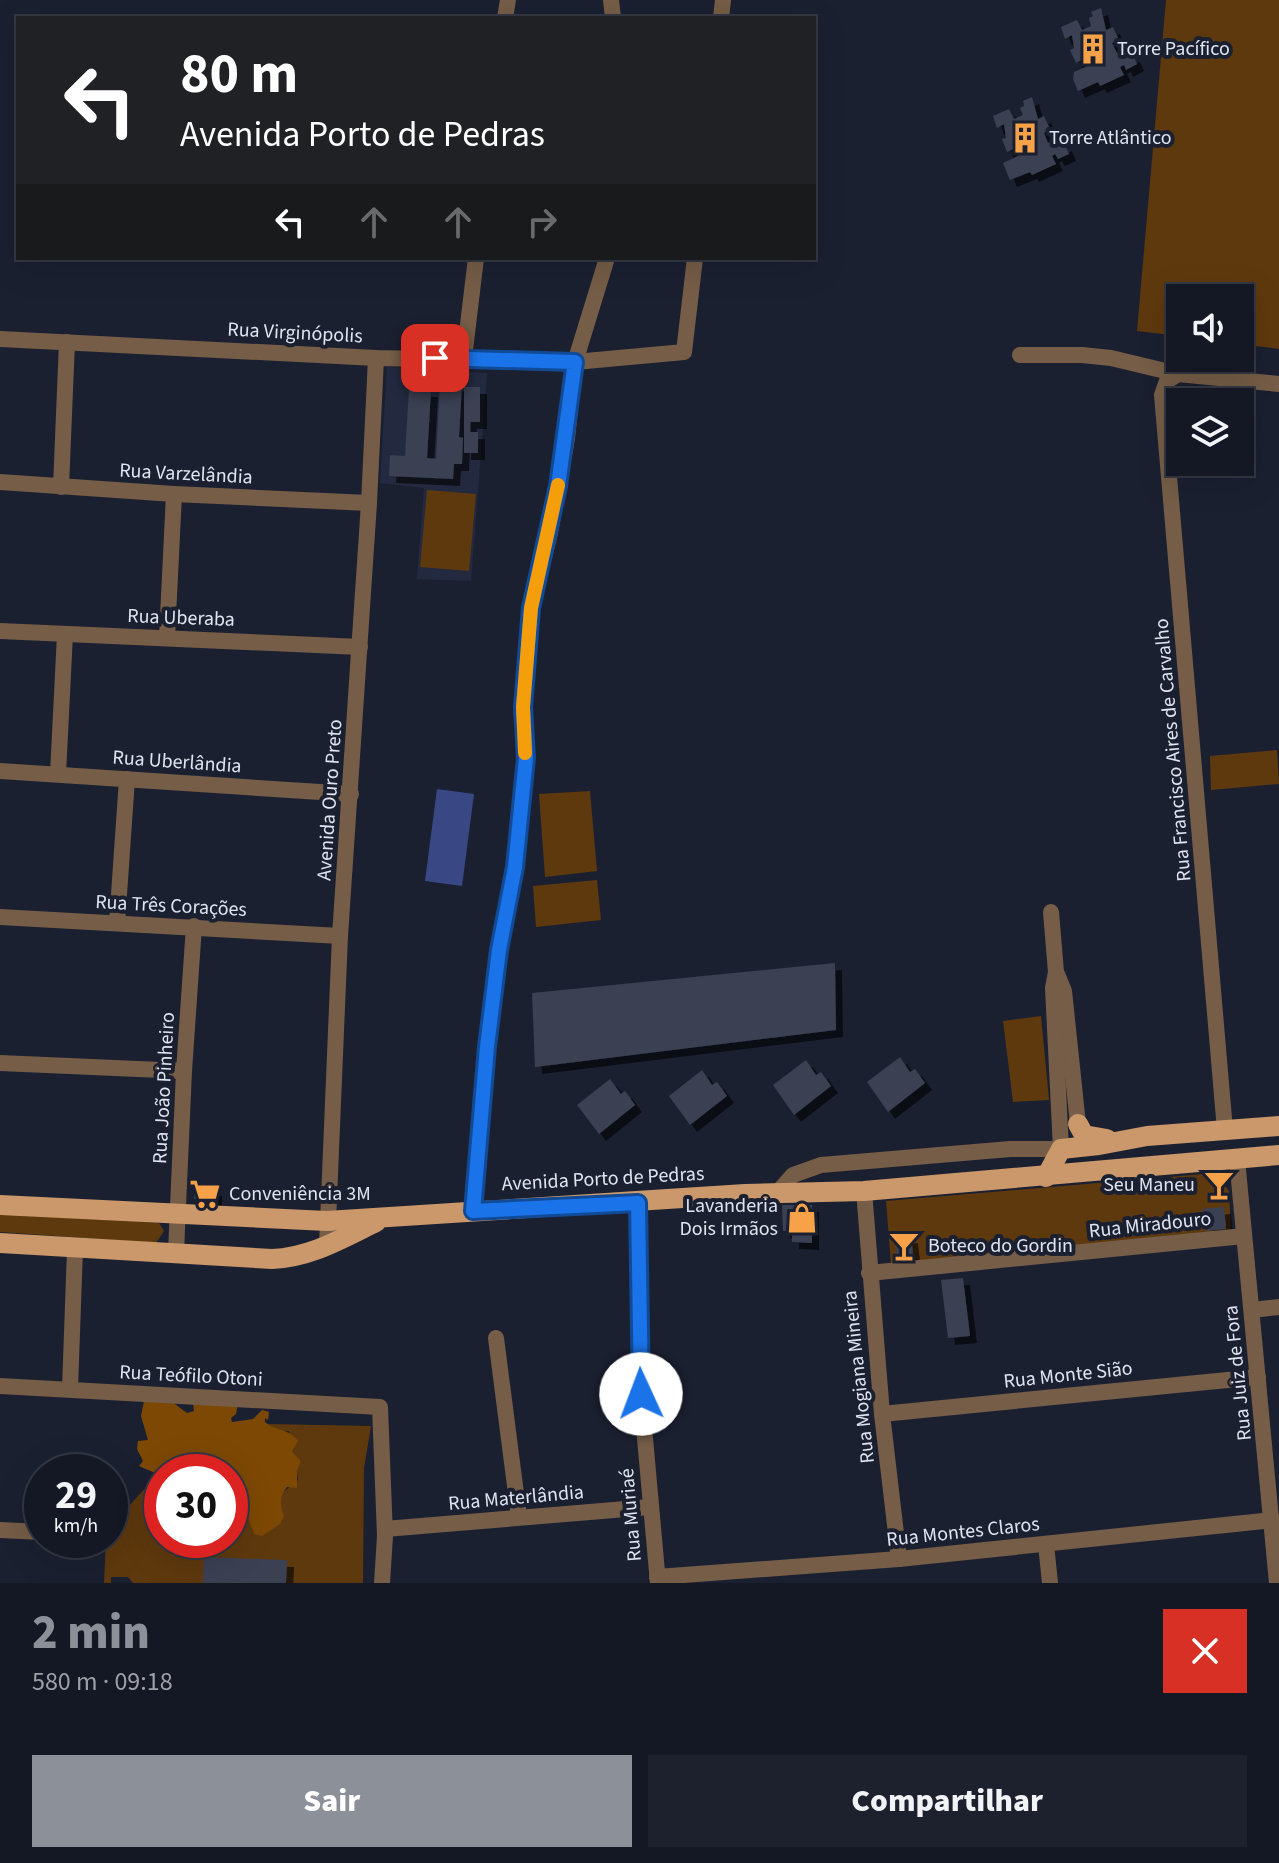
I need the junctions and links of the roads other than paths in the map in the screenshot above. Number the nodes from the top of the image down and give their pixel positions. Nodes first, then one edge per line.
1 (476, 260) edge
2 (606, 260) edge
3 (695, 260) edge
4 (0, 339) edge
5 (67, 342) junction
6 (1020, 355) dead end
7 (376, 358) junction
8 (464, 358) junction
9 (575, 362) junction
10 (1178, 374) junction
11 (1279, 384) edge
12 (0, 482) edge
13 (61, 487) junction
14 (174, 494) junction
15 (369, 503) junction
16 (0, 631) edge
17 (65, 634) junction
18 (167, 637) junction
19 (360, 647) junction
20 (0, 771) edge
21 (58, 774) junction
22 (127, 779) junction
23 (351, 794) junction
24 (1051, 912) dead end
25 (0, 917) edge
26 (117, 923) junction
27 (194, 926) junction
28 (340, 936) junction
29 (1056, 972) junction
30 (0, 1063) edge
31 (184, 1071) junction
32 (1078, 1124) joint
33 (1279, 1126) edge
34 (1225, 1130) junction
35 (1119, 1139) junction
36 (1066, 1148) junction
37 (1279, 1155) edge
38 (1237, 1159) junction
39 (1070, 1175) junction
40 (1046, 1177) junction
41 (864, 1191) junction
42 (777, 1193) junction
43 (638, 1203) junction
44 (0, 1205) edge
45 (473, 1211) junction
46 (178, 1215) junction
47 (383, 1219) junction
48 (327, 1221) junction
49 (1244, 1236) junction
50 (0, 1243) edge
51 (327, 1246) junction
52 (75, 1249) junction
53 (176, 1252) junction
54 (869, 1273) junction
55 (1279, 1307) edge
56 (1252, 1310) junction
57 (496, 1338) dead end
58 (1258, 1377) junction
59 (0, 1386) edge
60 (70, 1389) junction
61 (882, 1414) junction
62 (1272, 1446) edge
63 (650, 1507) junction
64 (519, 1517) junction
65 (1273, 1520) junction
66 (385, 1529) junction
67 (0, 1530) edge
68 (24, 1531) edge
69 (1046, 1544) junction
70 (899, 1559) junction
71 (658, 1580) edge
72 (382, 1583) edge
73 (1050, 1583) edge
74 (1277, 1583) edge

1 - 8 street
2 - 9 street
3 - 9 street, Rua Virginópolis
4 - 5 street, Rua Virginópolis
5 - 7 street, Rua Virginópolis
5 - 13 street
6 - 10 street
7 - 8 street, Rua Virginópolis
7 - 15 street, Avenida Ouro Preto
8 - 9 street, Rua Virginópolis
9 - 45 street
10 - 11 street
10 - 34 street, Rua Francisco Aires de Carvalho
12 - 13 street, Rua Varzelândia
13 - 14 street, Rua Varzelândia
14 - 15 street, Rua Varzelândia
14 - 18 street
15 - 19 street, Avenida Ouro Preto
16 - 17 street, Rua Uberaba
17 - 18 street, Rua Uberaba
17 - 21 street
18 - 19 street, Rua Uberaba
19 - 23 street, Avenida Ouro Preto
20 - 21 street, Rua Uberlândia
21 - 22 street, Rua Uberlândia
22 - 23 street, Rua Uberlândia
22 - 26 street
23 - 28 street, Avenida Ouro Preto
24 - 29 street
25 - 26 street, Rua Três Corações
26 - 27 street, Rua Três Corações
27 - 28 street, Rua Três Corações
27 - 31 street, Rua João Pinheiro
28 - 48 street, Avenida Ouro Preto
29 - 32 street
29 - 36 street
30 - 31 street
31 - 46 street, Rua João Pinheiro
32 - 35 main road
33 - 34 main road
34 - 35 main road
35 - 36 main road
36 - 39 main road
36 - 40 main road
36 - 42 street
37 - 38 main road, Avenida Porto de Pedras
38 - 39 main road, Avenida Porto de Pedras
38 - 49 street, Rua Juiz de Fora
39 - 40 main road, Avenida Porto de Pedras
40 - 41 main road, Avenida Porto de Pedras
41 - 42 main road, Avenida Porto de Pedras
41 - 54 street, Rua Mogiana Mineira
42 - 43 main road, Avenida Porto de Pedras
43 - 45 main road, Avenida Porto de Pedras
43 - 63 street, Rua Muriaé
44 - 46 main road, Avenida Porto de Pedras
45 - 47 main road, Avenida Porto de Pedras
46 - 48 main road, Avenida Porto de Pedras
46 - 53 street, Rua João Pinheiro
47 - 48 main road, Avenida Porto de Pedras
47 - 51 main road, Avenida Porto de Pedras
48 - 51 street, Avenida Ouro Preto
49 - 54 street, Rua Miradouro
49 - 56 street, Rua Juiz de Fora
50 - 52 main road, Avenida Porto de Pedras
51 - 53 main road, Avenida Porto de Pedras
52 - 53 main road, Avenida Porto de Pedras
52 - 60 street
54 - 61 street, Rua Mogiana Mineira
55 - 56 street
56 - 58 street, Rua Juiz de Fora
57 - 64 street
58 - 61 street, Rua Monte Sião
58 - 62 street, Rua Juiz de Fora
59 - 60 street, Rua Teófilo Otoni
60 - 66 street, Rua Teófilo Otoni
61 - 70 street, Rua Mogiana Mineira
62 - 65 street, Rua Juiz de Fora
63 - 64 street, Rua Materlândia
63 - 71 street, Rua Muriaé
64 - 66 street, Rua Materlândia
65 - 69 street, Rua Montes Claros
65 - 74 street, Rua Juiz de Fora
66 - 72 street
67 - 68 street
69 - 70 street, Rua Montes Claros
69 - 73 street
70 - 71 street, Rua Montes Claros

